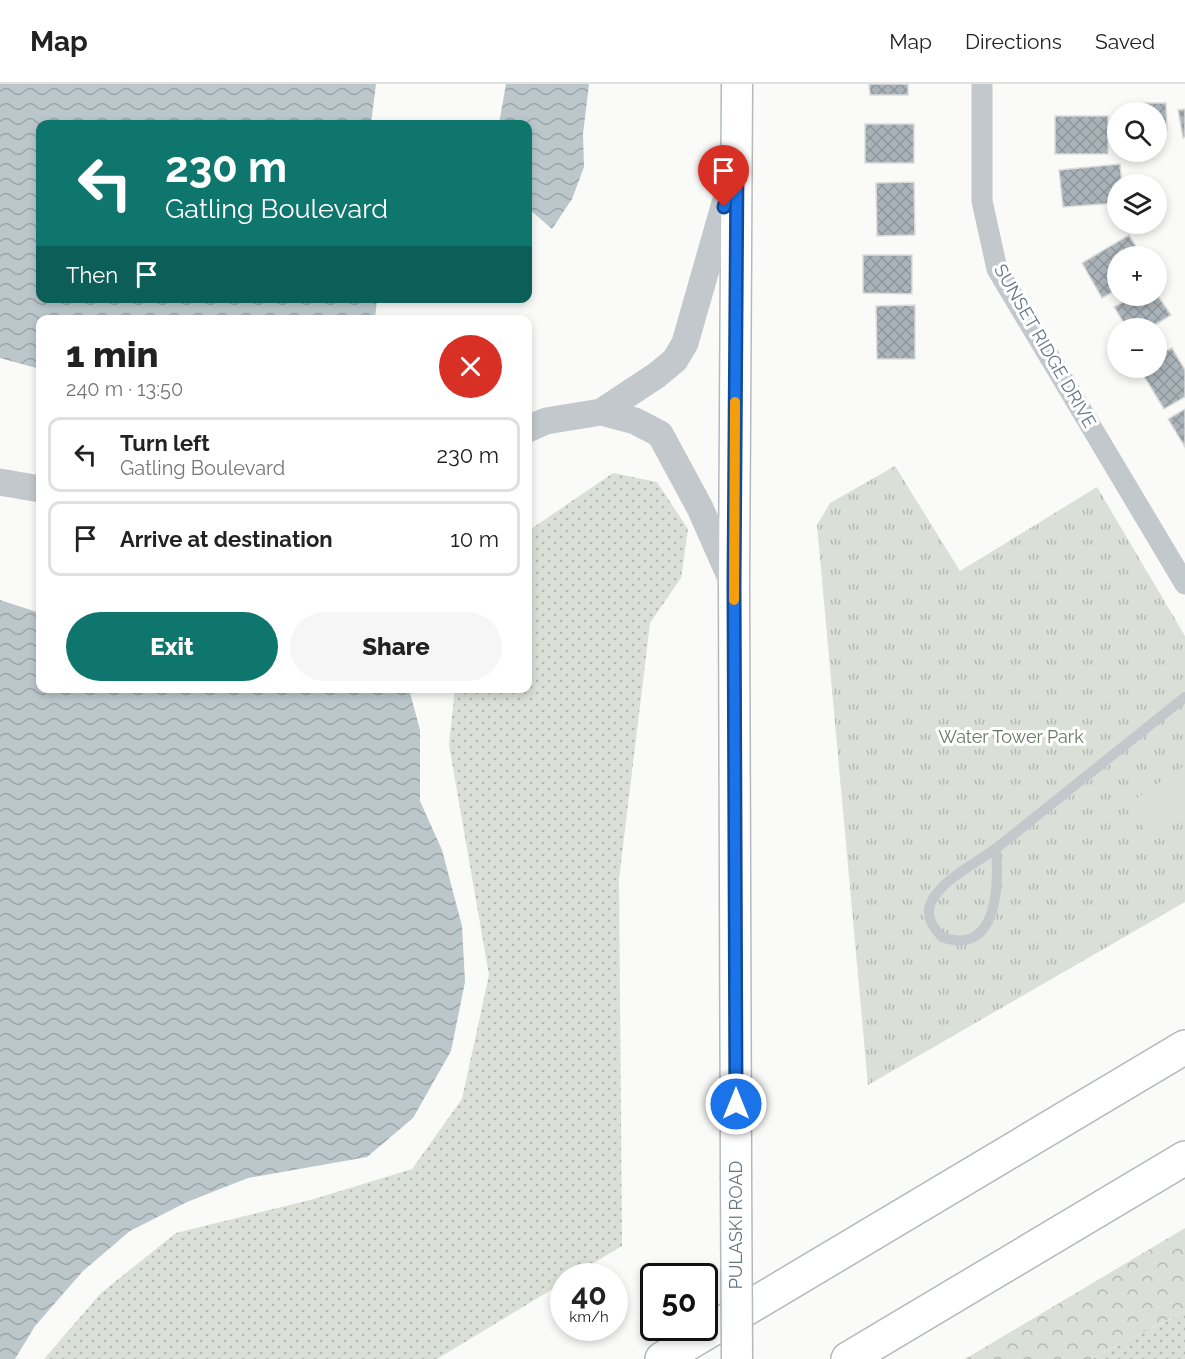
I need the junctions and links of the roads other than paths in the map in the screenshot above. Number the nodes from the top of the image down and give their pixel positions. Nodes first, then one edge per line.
1 (737, 84) edge
2 (982, 84) edge
3 (737, 161) junction
4 (601, 412) junction
5 (532, 427) edge
6 (0, 482) edge
7 (36, 488) edge
8 (1185, 584) edge
9 (734, 585) junction
10 (1185, 697) edge
11 (996, 848) junction
12 (1185, 1047) edge
13 (1185, 1158) edge
14 (662, 1359) edge
15 (737, 1359) edge
16 (848, 1359) edge

1 - 3 main road, PULASKI ROAD
2 - 8 street, SUNSET RIDGE DRIVE
3 - 4 street
3 - 9 main road, PULASKI ROAD
4 - 5 street
4 - 9 street
6 - 7 street
9 - 15 main road, PULASKI ROAD, bridge
10 - 11 lane
11 - 11 lane
12 - 14 highway
13 - 16 highway

